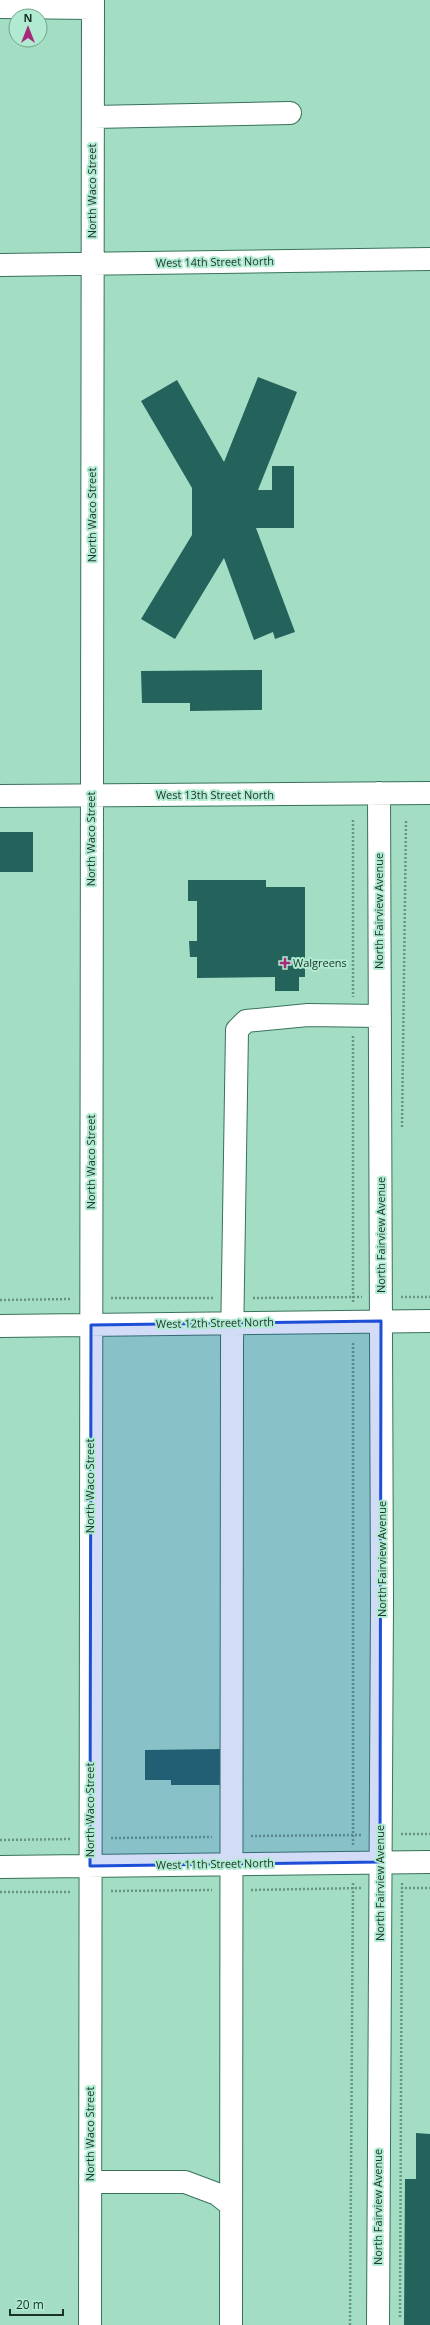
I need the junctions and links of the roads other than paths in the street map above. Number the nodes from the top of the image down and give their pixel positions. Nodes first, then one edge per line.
1 (93, 4) edge
2 (0, 7) edge
3 (290, 113) dead end
4 (93, 117) junction
5 (430, 259) edge
6 (92, 264) junction
7 (0, 265) edge
8 (379, 793) junction
9 (430, 793) edge
10 (0, 796) edge
11 (92, 796) junction
12 (380, 1016) junction
13 (381, 1321) junction
14 (430, 1321) edge
15 (233, 1323) junction
16 (90, 1324) junction
17 (0, 1326) edge
18 (380, 1862) junction
19 (430, 1862) edge
20 (231, 1864) junction
21 (90, 1866) junction
22 (0, 1867) edge
23 (90, 2182) junction
24 (231, 2205) junction
25 (90, 2325) edge
26 (231, 2325) edge
27 (378, 2325) edge

1 - 2 street
1 - 4 street, North Waco Street
3 - 4 street
4 - 6 street, North Waco Street
5 - 6 street, West 14th Street North
6 - 7 street, West 14th Street North
6 - 11 street, North Waco Street
8 - 9 street, West 13th Street North
8 - 11 street, West 13th Street North
8 - 12 street, North Fairview Avenue
10 - 11 street, West 13th Street North
11 - 16 street, North Waco Street
12 - 13 street, North Fairview Avenue
12 - 15 street
13 - 14 street, West 12th Street North
13 - 15 street, West 12th Street North
13 - 18 street, North Fairview Avenue
15 - 16 street, West 12th Street North
15 - 20 street
16 - 17 street, West 12th Street North
16 - 21 street, North Waco Street
18 - 19 street, West 11th Street North
18 - 20 street, West 11th Street North
18 - 27 street, North Fairview Avenue
20 - 21 street, West 11th Street North
20 - 24 street
21 - 22 street, West 11th Street North
21 - 23 street, North Waco Street
23 - 24 street
23 - 25 street, North Waco Street
24 - 26 street

